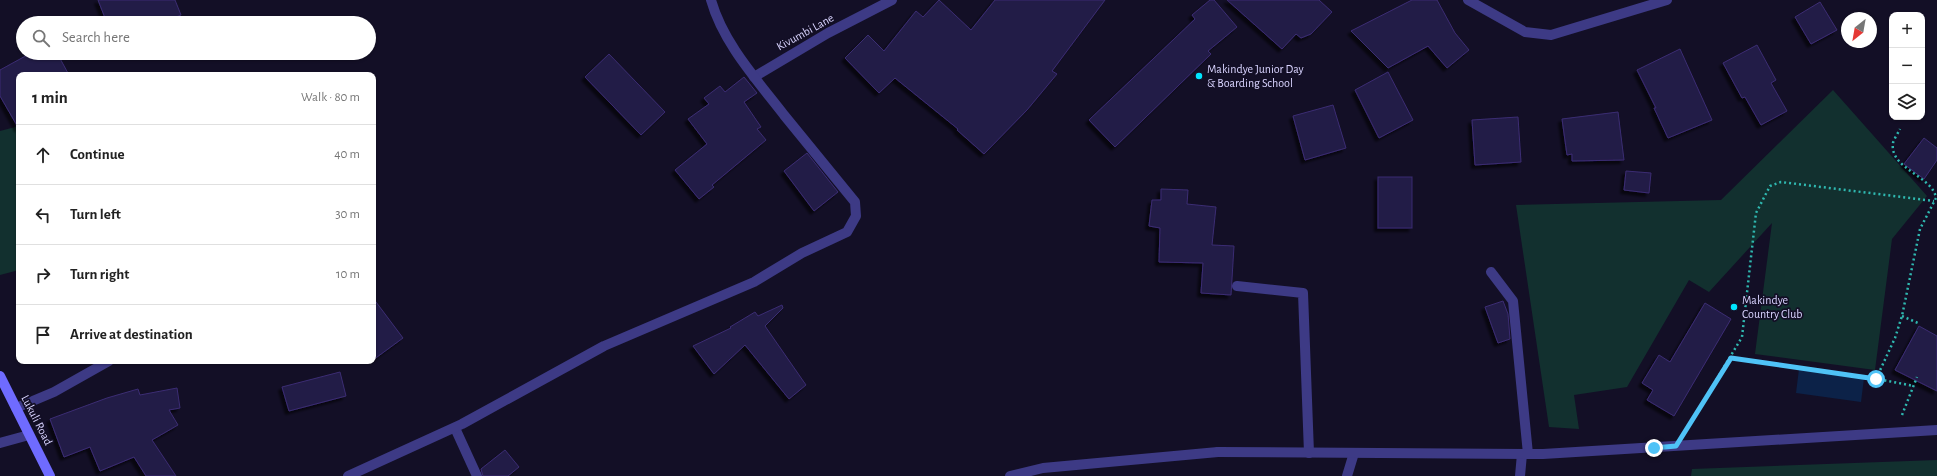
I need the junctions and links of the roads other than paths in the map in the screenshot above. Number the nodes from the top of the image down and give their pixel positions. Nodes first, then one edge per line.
1 (711, 0) edge
2 (892, 0) edge
3 (1468, 0) edge
4 (1667, 0) edge
5 (754, 77) junction
6 (1491, 272) dead end
7 (1237, 286) dead end
8 (104, 364) edge
9 (0, 376) edge
10 (16, 408) junction
11 (455, 428) junction
12 (1937, 430) edge
13 (29, 435) junction
14 (0, 443) edge
15 (1309, 453) junction
16 (1354, 453) junction
17 (1525, 454) junction
18 (50, 476) edge
19 (348, 476) edge
20 (478, 476) edge
21 (1010, 476) edge
22 (1347, 476) edge
23 (1520, 476) edge

1 - 5 street
2 - 5 street, Kivumbi Lane
3 - 4 street
5 - 11 street
6 - 17 street
7 - 15 street
8 - 10 street
9 - 10 street, Lukuli Road
10 - 13 street, Lukuli Road
11 - 19 street
11 - 20 street
12 - 17 street
13 - 14 street
13 - 18 street, Lukuli Road
15 - 16 street
15 - 21 street
16 - 17 street
16 - 22 street
17 - 23 street

